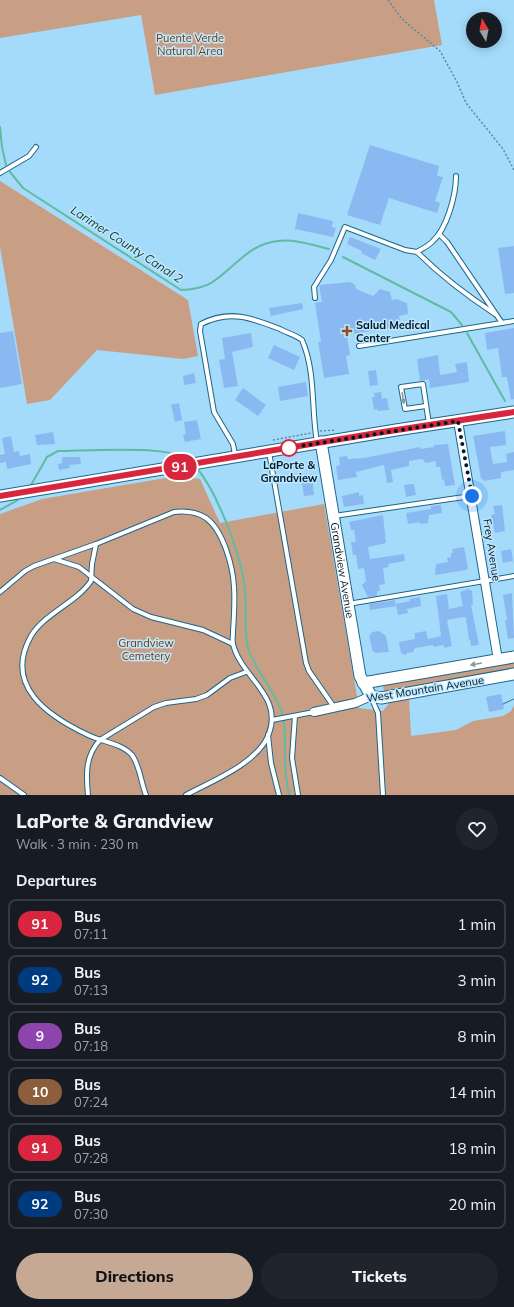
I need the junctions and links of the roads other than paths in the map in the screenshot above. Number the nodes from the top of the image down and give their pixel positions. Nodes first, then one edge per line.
1 (36, 147) dead end
2 (0, 173) edge
3 (456, 176) dead end
4 (439, 234) junction
5 (417, 252) junction
6 (315, 298) dead end
7 (497, 315) junction
8 (514, 321) edge
9 (502, 323) junction
10 (359, 346) dead end
11 (426, 406) junction
12 (514, 412) edge
13 (458, 421) junction
14 (429, 425) junction
15 (319, 443) junction
16 (269, 452) junction
17 (235, 457) junction
18 (0, 496) edge
19 (472, 496) junction
20 (333, 516) junction
21 (96, 544) junction
22 (54, 559) junction
23 (91, 576) junction
24 (514, 576) edge
25 (486, 580) junction
26 (0, 592) edge
27 (348, 604) junction
28 (233, 644) junction
29 (514, 657) edge
30 (498, 660) junction
31 (246, 672) junction
32 (514, 674) edge
33 (363, 684) junction
34 (371, 696) junction
35 (334, 708) junction
36 (314, 712) joint
37 (295, 716) junction
38 (272, 720) junction
39 (268, 735) junction
40 (100, 740) junction
41 (0, 778) edge
42 (24, 795) edge
43 (88, 795) edge
44 (146, 795) edge
45 (186, 795) edge
46 (279, 795) edge
47 (298, 795) edge
48 (383, 795) edge

1 - 2 lane
3 - 4 lane
4 - 5 lane
4 - 7 lane
5 - 6 lane
5 - 7 lane
7 - 9 lane
8 - 9 lane
9 - 10 lane
11 -> 11 lane
11 - 14 lane
12 - 13 street
13 - 14 street
13 - 19 street, Frey Avenue
14 - 15 street
15 - 16 street
15 - 17 lane
15 - 20 street, Grandview Avenue
16 - 17 street
16 - 35 lane
17 - 18 street
19 - 20 lane
19 - 25 street, Frey Avenue
20 - 27 street, Grandview Avenue
21 - 22 lane
21 - 23 lane
21 - 28 lane
22 - 23 lane
22 - 26 lane
23 - 28 lane
23 - 40 lane
24 - 25 lane
25 - 27 lane
25 - 30 street, Frey Avenue
27 - 33 street, Grandview Avenue
28 - 31 lane
29 - 30 street, West Mountain Avenue
30 -> 33 street, West Mountain Avenue
31 - 38 lane
31 - 40 lane
32 - 34 street, West Mountain Avenue
33 - 34 street, Grandview Avenue
34 - 35 street, West Mountain Avenue
34 - 48 lane
35 - 36 street, West Mountain Avenue
36 - 37 lane
37 - 38 lane
37 - 47 lane
38 - 39 lane
39 - 45 lane
39 - 46 lane
40 - 43 lane
40 - 44 lane
41 - 42 lane

